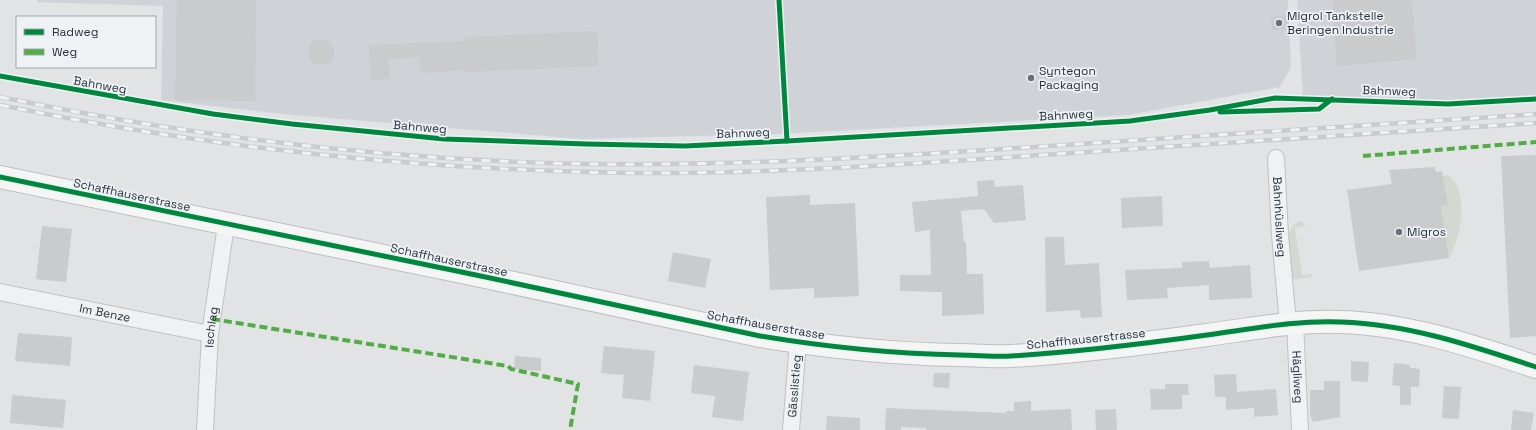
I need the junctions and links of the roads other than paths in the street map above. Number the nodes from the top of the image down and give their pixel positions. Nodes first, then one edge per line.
1 (1276, 158) dead end
2 (0, 177) edge
3 (226, 225) junction
4 (0, 292) edge
5 (1292, 323) junction
6 (210, 334) junction
7 (798, 342) junction
8 (1536, 367) edge
9 (205, 430) edge
10 (791, 430) edge
11 (1300, 430) edge

1 - 5 street, Bahnhüsliweg
2 - 3 main road, Schaffhauserstrasse
3 - 6 street, Ischlag
3 - 7 main road, Schaffhauserstrasse
4 - 6 street, Im Benze
5 - 7 main road, Schaffhauserstrasse
5 - 8 main road, Schaffhauserstrasse
5 - 11 street, Hägliweg
6 - 9 street, Ischlag
7 - 10 street, Gässlistieg

